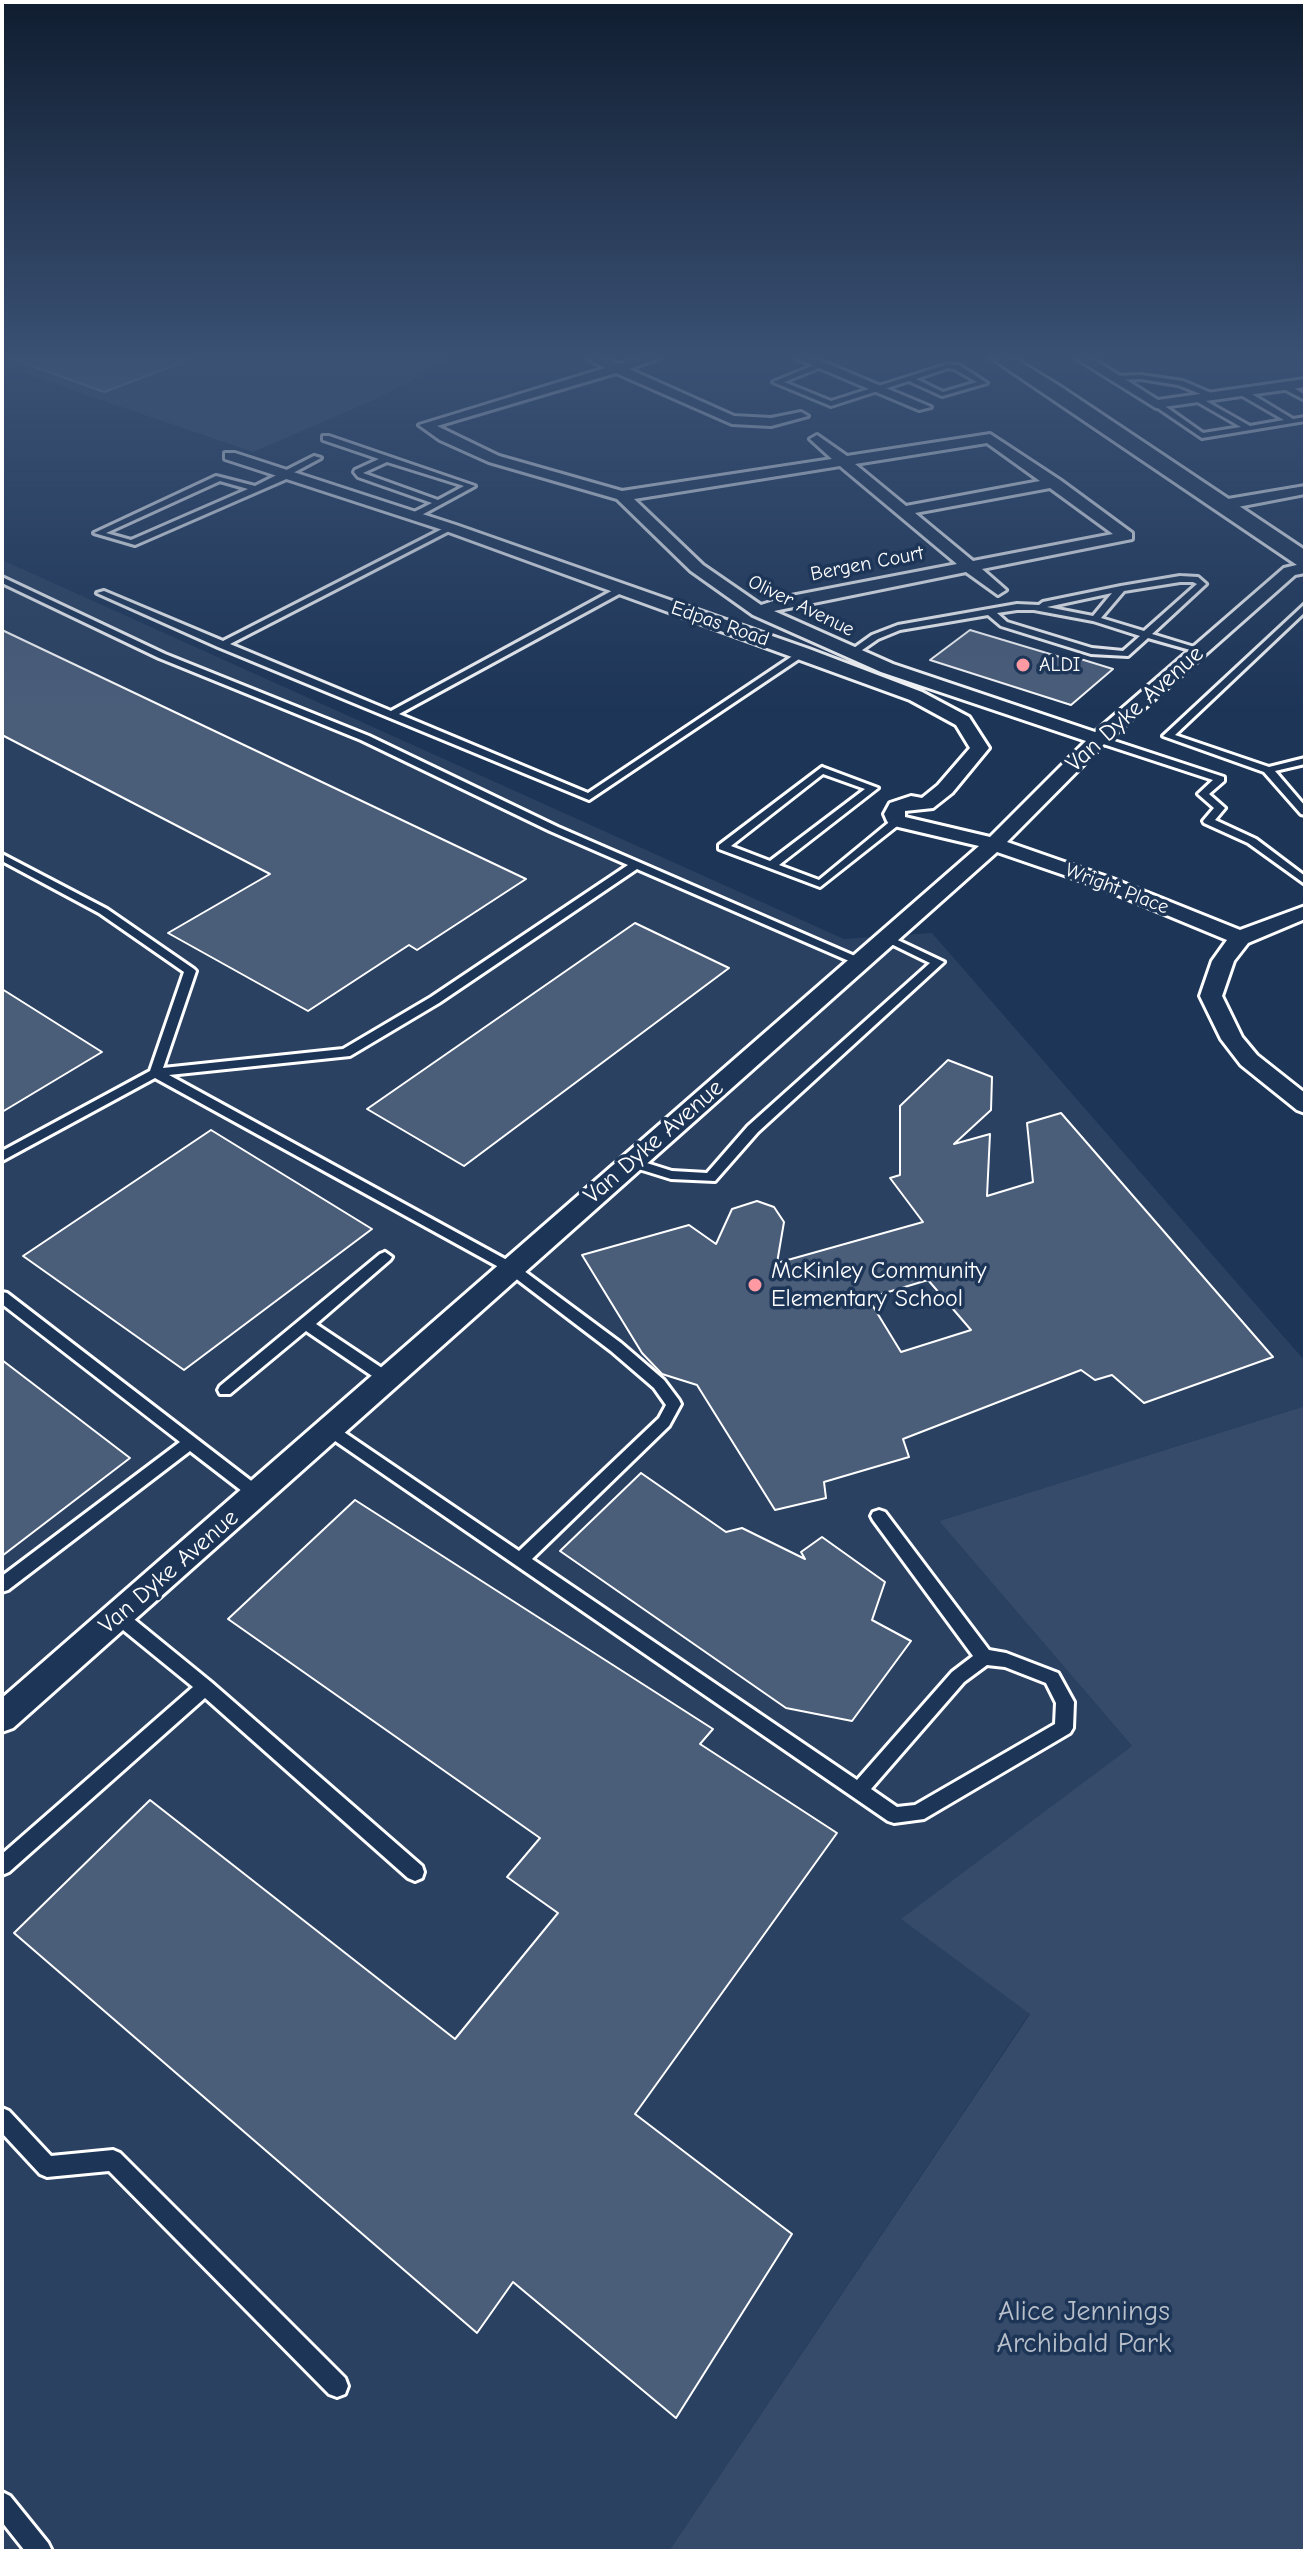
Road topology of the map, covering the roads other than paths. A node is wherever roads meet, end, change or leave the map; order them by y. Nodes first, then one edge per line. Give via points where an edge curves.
1 (283, 476) edge
2 (290, 476) edge
3 (369, 476) edge
4 (440, 476) edge
5 (553, 476) edge
6 (744, 476) edge
7 (862, 476) edge
8 (1045, 476) edge
9 (1179, 476) edge
10 (1055, 483) junction
11 (255, 489) junction
12 (1303, 492) edge
13 (622, 496) junction
14 (439, 503) junction
15 (1222, 505) junction
16 (903, 511) junction
17 (413, 516) junction
18 (451, 528) junction
19 (1305, 560) edge
20 (969, 566) junction
21 (1305, 568) edge
22 (2, 580) edge
23 (1121, 589) junction
24 (620, 590) junction
25 (998, 590) dead end
26 (101, 593) dead end
27 (1034, 607) junction
28 (1305, 607) edge
29 (759, 611) junction
30 (990, 612) junction
31 (1095, 619) junction
32 (1146, 636) junction
33 (221, 645) junction
34 (1198, 651) junction
35 (803, 653) junction
36 (852, 653) junction
37 (390, 715) junction
38 (1098, 739) junction
39 (1305, 761) edge
40 (1268, 770) junction
41 (926, 804) junction
42 (1305, 812) edge
43 (897, 821) junction
44 (994, 844) junction
45 (2, 857) edge
46 (635, 865) junction
47 (772, 865) junction
48 (1305, 881) edge
49 (1305, 912) edge
50 (887, 938) junction
51 (1240, 938) junction
52 (860, 962) junction
53 (155, 1073) junction
54 (1305, 1105) edge
55 (2, 1157) edge
56 (631, 1162) junction
57 (385, 1257) dead end
58 (511, 1268) junction
59 (2, 1297) edge
60 (306, 1324) junction
61 (386, 1378) junction
62 (225, 1390) dead end
63 (330, 1430) junction
64 (191, 1442) junction
65 (257, 1494) junction
66 (879, 1516) dead end
67 (520, 1560) junction
68 (2, 1585) edge
69 (118, 1616) junction
70 (984, 1657) junction
71 (205, 1687) junction
72 (2, 1718) edge
73 (859, 1790) junction
74 (2, 1866) edge
75 (415, 1872) dead end
76 (2, 2118) edge
77 (337, 2386) dead end
78 (2, 2504) edge
79 (40, 2551) edge

1 - 11 lane
2 - 17 street, Edpas Road
3 - 14 lane
4 - 14 lane via 471,486
5 - 13 street, Oliver Avenue
6 - 13 street
7 - 16 street
8 - 10 street
9 - 15 main road
10 - 16 street
10 - 20 street, Bergen Court via 1126,536
11 - 11 lane via 132,543 98,533 219,478
12 - 15 street
13 - 29 street, Oliver Avenue via 697,568
14 - 17 lane
15 - 19 main road
16 - 20 street
17 - 18 street, Edpas Road
18 - 24 street, Edpas Road
18 - 33 lane
20 - 25 street
20 - 29 street, Bergen Court
21 - 34 street, Van Dyke Avenue via 1290,571
22 - 46 lane via 162,656 365,738
23 - 27 lane
23 - 31 lane
23 - 32 lane via 1180,579 1202,584
24 - 35 street, Edpas Road
24 - 37 lane
26 - 33 lane
27 - 30 lane
27 - 31 lane
28 - 40 lane via 1168,736
29 - 36 street, Oliver Avenue
30 - 32 lane via 1004,624 1116,655
30 - 36 lane via 898,628
31 - 32 lane
32 - 34 lane
33 - 37 lane
34 - 38 street, Van Dyke Avenue
35 - 37 lane via 589,797
35 - 41 street, Edpas Road via 916,696 963,721 980,748
36 - 38 street, Oliver Avenue
38 - 44 street, Van Dyke Avenue
38 - 48 lane via 1220,779 1203,794 1220,808 1208,821 1252,841
39 - 40 lane
40 - 42 lane
41 - 43 street, Edpas Road via 897,807
41 - 44 street
43 - 44 street
43 - 47 lane via 820,884
44 - 50 street, Van Dyke Avenue
44 - 51 street, Wright Place
45 - 53 lane via 103,911 190,971
46 - 52 lane
46 - 53 lane via 435,1000 346,1053
47 - 47 lane via 723,847 822,770 873,788
49 - 51 street
50 - 52 street, Van Dyke Avenue
50 - 56 lane via 938,962 753,1129 710,1178 671,1175
51 - 54 street via 1223,961 1211,996 1249,1060
52 - 56 street, Van Dyke Avenue
53 - 55 lane
53 - 58 lane
56 - 58 street, Van Dyke Avenue
57 - 60 lane
58 - 61 street, Van Dyke Avenue
58 - 67 lane via 616,1347 674,1404 664,1422
59 - 64 lane
60 - 61 lane
60 - 62 lane
61 - 63 street, Van Dyke Avenue
63 - 65 street, Van Dyke Avenue
63 - 67 lane
64 - 65 lane
64 - 68 lane
65 - 69 street, Van Dyke Avenue
66 - 70 lane
67 - 73 lane
69 - 71 lane
69 - 72 street, Van Dyke Avenue
70 - 73 lane via 958,1677
70 - 73 lane via 1052,1678 1065,1702 1064,1728 918,1813 894,1815
71 - 74 lane
71 - 75 lane
76 - 77 lane via 47,2167 113,2160
78 - 79 lane

